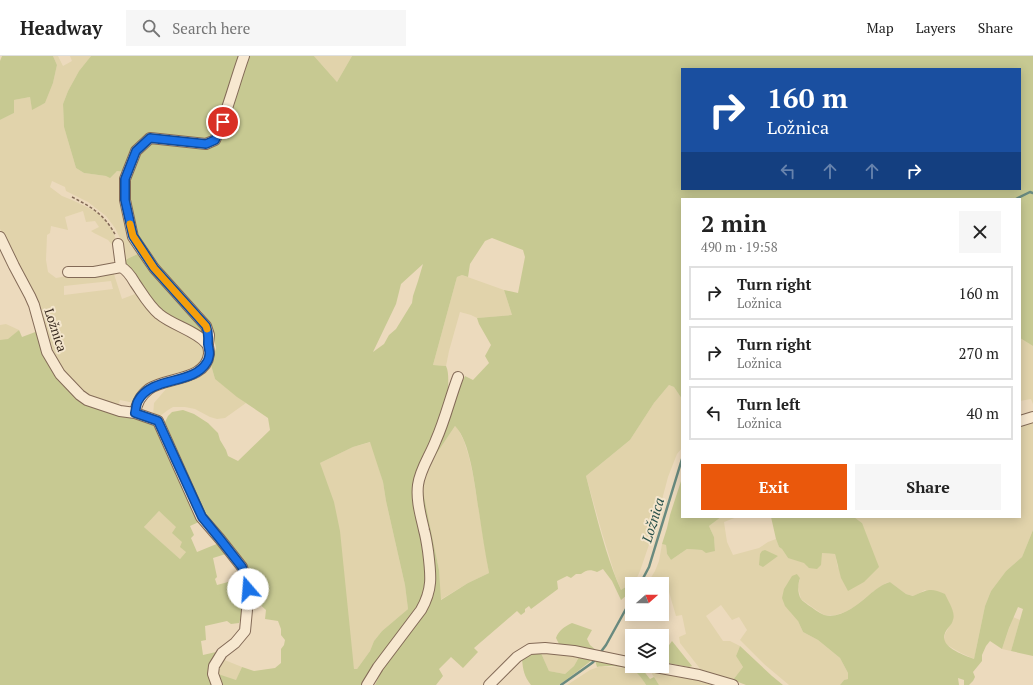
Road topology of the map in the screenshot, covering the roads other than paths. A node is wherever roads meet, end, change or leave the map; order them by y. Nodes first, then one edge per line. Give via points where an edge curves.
1 (244, 56) edge
2 (0, 237) edge
3 (118, 244) road end
4 (121, 266) junction
5 (68, 272) dead end
6 (208, 344) junction
7 (458, 377) dead end
8 (135, 413) junction
9 (1033, 416) edge
10 (1021, 420) edge
11 (625, 662) edge
12 (669, 669) edge
13 (217, 685) edge
14 (367, 685) edge
15 (489, 685) edge
16 (732, 685) edge

1 - 6 street via 215,140 206,144 150,138 136,151 125,179 125,200 133,236 154,268 206,326
2 - 8 street, Ložnica via 34,305 47,352 60,374 87,400 120,412
3 - 4 street
4 - 5 street via 94,272
4 - 6 street via 157,313
6 - 8 street via 209,357 202,368 194,374 149,389 138,401
7 - 14 street via 436,441 421,472 418,486 417,498 430,565 430,590 426,603 378,666
8 - 13 street, Ložnica via 158,421 202,517 242,567 248,589 245,631 235,643 222,652 214,666 213,674
9 - 10 street
11 - 15 street via 545,648 530,649 517,657
12 - 16 street

